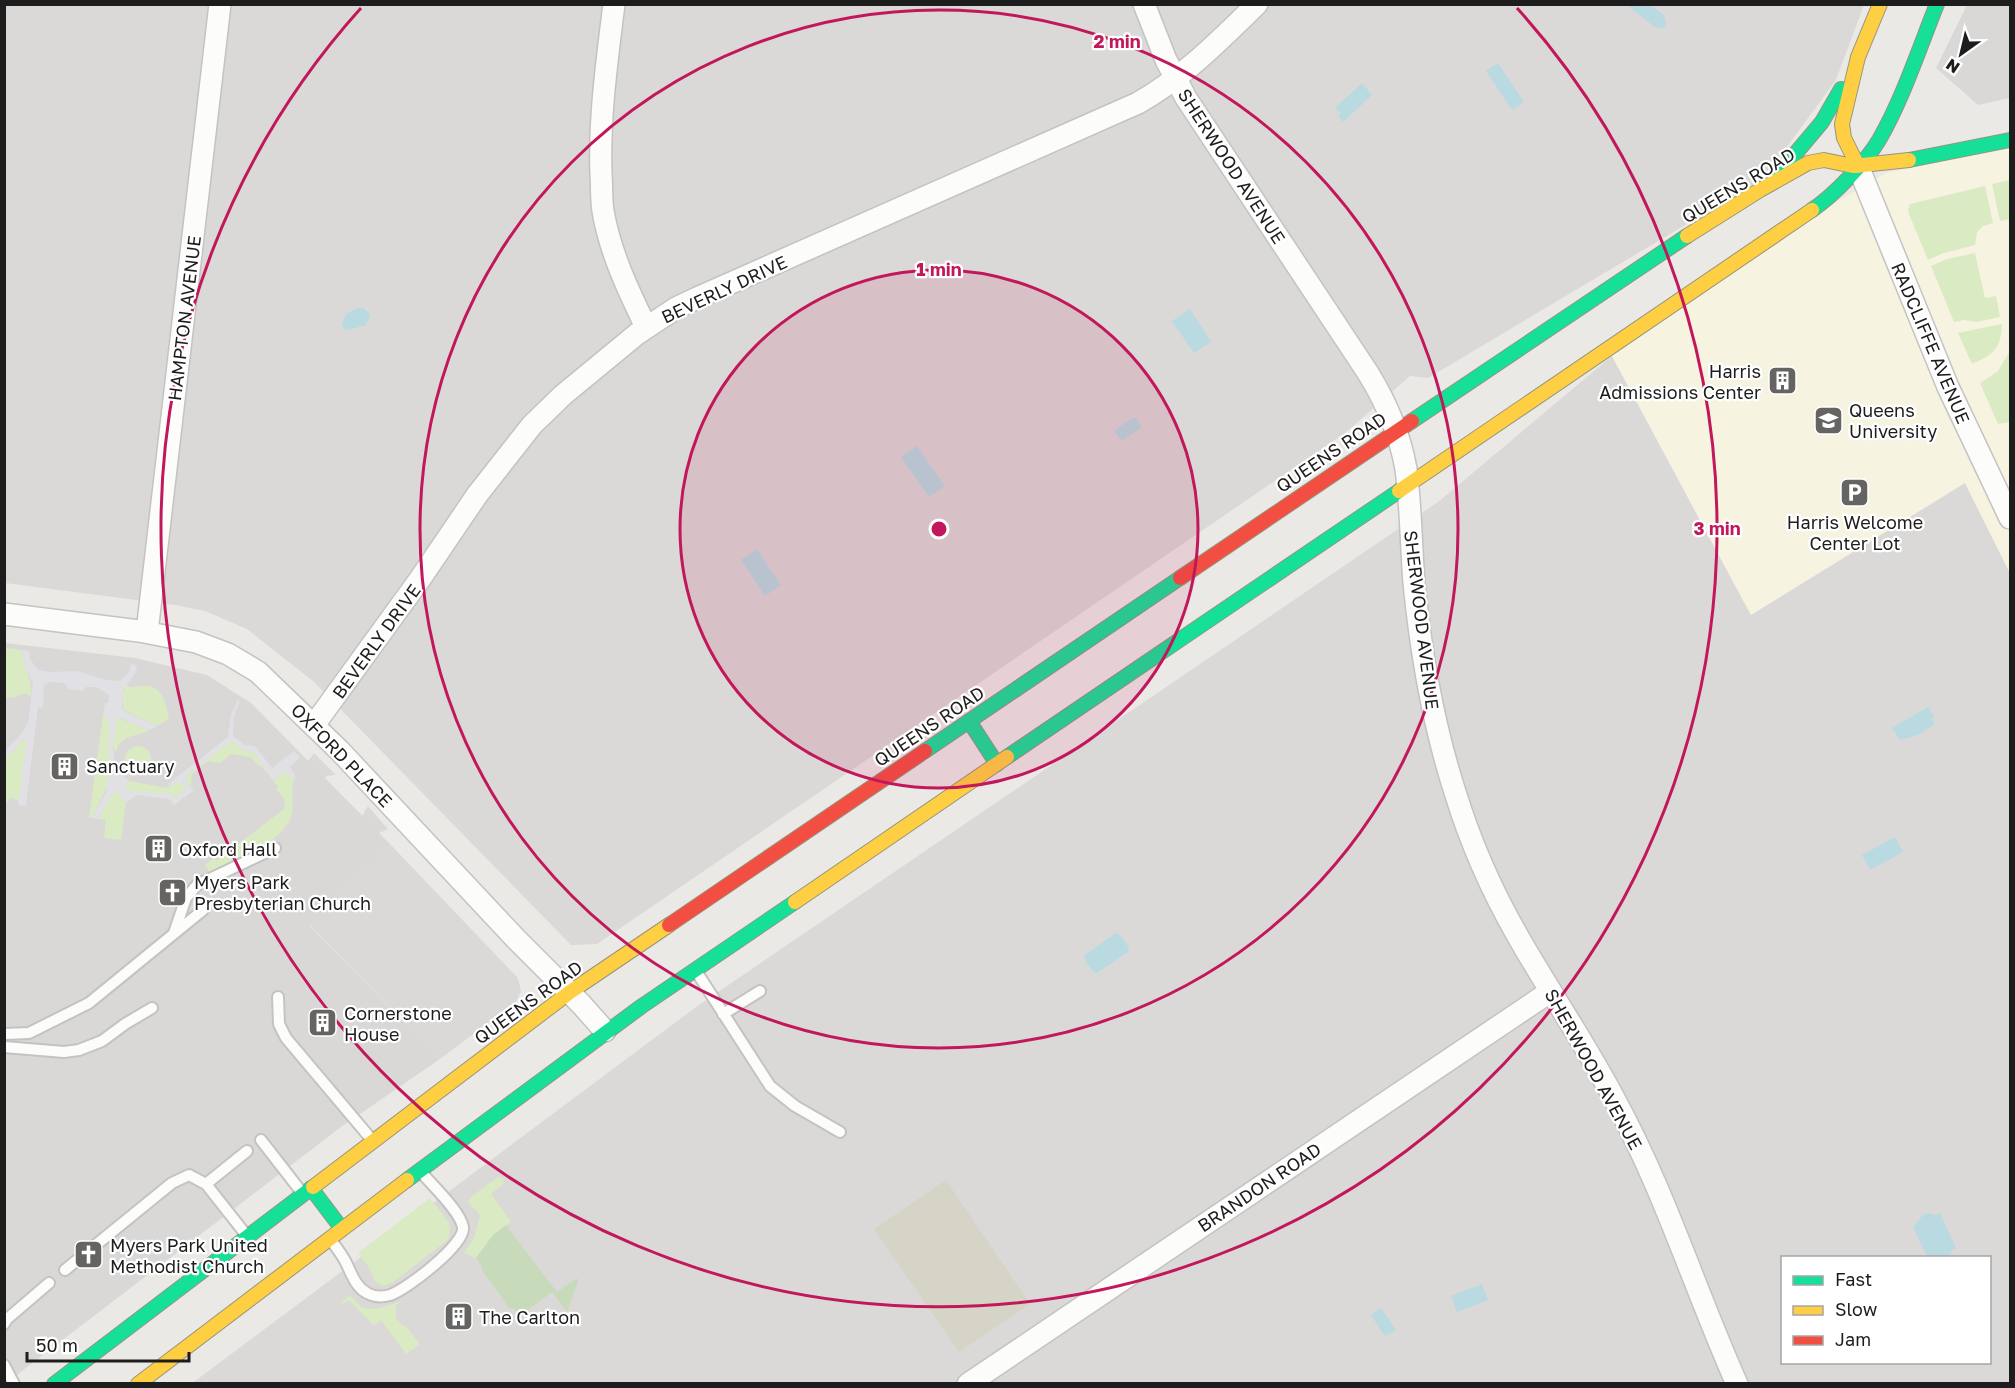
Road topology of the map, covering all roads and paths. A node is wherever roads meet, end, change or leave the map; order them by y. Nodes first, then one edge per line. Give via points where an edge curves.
1 (220, 4) edge
2 (614, 4) edge
3 (1144, 4) edge
4 (1257, 4) edge
5 (1880, 4) edge
6 (1936, 4) edge
7 (1858, 57) junction
8 (1175, 79) junction
9 (2010, 140) edge
10 (1858, 166) junction
11 (1760, 190) junction
12 (646, 327) junction
13 (1395, 430) junction
14 (1408, 485) junction
15 (2010, 518) edge
16 (4, 614) edge
17 (147, 632) junction
18 (969, 721) junction
19 (314, 725) junction
20 (997, 764) junction
21 (275, 848) dead end
22 (203, 910) dead end
23 (173, 934) junction
24 (695, 969) junction
25 (760, 991) dead end
26 (1551, 991) junction
27 (570, 992) junction
28 (278, 997) dead end
29 (152, 1008) dead end
30 (723, 1014) junction
31 (605, 1031) junction
32 (4, 1034) edge
33 (4, 1047) edge
34 (840, 1132) dead end
35 (261, 1140) dead end
36 (373, 1142) junction
37 (247, 1151) dead end
38 (419, 1170) junction
39 (206, 1184) junction
40 (307, 1191) junction
41 (342, 1229) junction
42 (247, 1236) junction
43 (330, 1238) junction
44 (65, 1270) dead end
45 (49, 1283) dead end
46 (4, 1324) edge
47 (4, 1365) edge
48 (14, 1383) edge
49 (54, 1383) edge
50 (138, 1383) edge
51 (968, 1383) edge
52 (1737, 1383) edge

1 - 17 street, HAMPTON AVENUE
2 - 12 street via 601,132 603,209 624,281
3 - 8 street, SHERWOOD AVENUE
4 - 8 street, BEVERLY DRIVE
5 - 7 street
6 - 10 street via 1883,132
7 - 10 street via 1842,127
7 - 11 street via 1822,122 1789,163
8 - 12 street, BEVERLY DRIVE via 1138,103 697,298
8 - 13 street, SHERWOOD AVENUE via 1368,373
9 - 10 street, QUEENS ROAD
10 - 11 street, QUEENS ROAD via 1816,161
10 - 14 street via 1818,206
10 - 15 street, RADCLIFFE AVENUE via 1948,387
11 - 13 street, QUEENS ROAD
12 - 19 street, BEVERLY DRIVE via 532,425 477,495
13 - 14 street, SHERWOOD AVENUE
13 - 18 street, QUEENS ROAD
14 - 20 street
14 - 26 street, SHERWOOD AVENUE via 1422,650 1445,760 1485,872
16 - 17 street, OXFORD PLACE
17 - 19 street, OXFORD PLACE via 196,642 228,654 258,672
18 - 20 street
18 - 27 street, QUEENS ROAD
19 - 27 street, OXFORD PLACE
20 - 24 street
21 - 23 lane via 197,885 186,898
22 - 23 lane
23 - 32 lane via 88,1003 29,1033
24 - 30 lane
24 - 31 street
25 - 30 lane
26 - 51 street, BRANDON ROAD
26 - 52 street, SHERWOOD AVENUE via 1617,1103 1647,1164
27 - 31 street, OXFORD PLACE
27 - 36 street, QUEENS ROAD
28 - 36 lane via 279,1024 286,1038
29 - 33 lane via 102,1041 79,1050
30 - 34 lane via 770,1086
31 - 38 street
35 - 40 lane
36 - 40 street, QUEENS ROAD
37 - 39 lane
38 - 41 street
38 - 43 lane via 449,1202 463,1226 463,1234 445,1255 402,1289 378,1296 359,1287
39 - 42 lane
39 - 44 lane via 189,1175 172,1182
40 - 41 street
40 - 42 street, QUEENS ROAD
41 - 43 street
42 - 49 street, QUEENS ROAD
43 - 50 street
45 - 46 lane
47 - 48 lane

